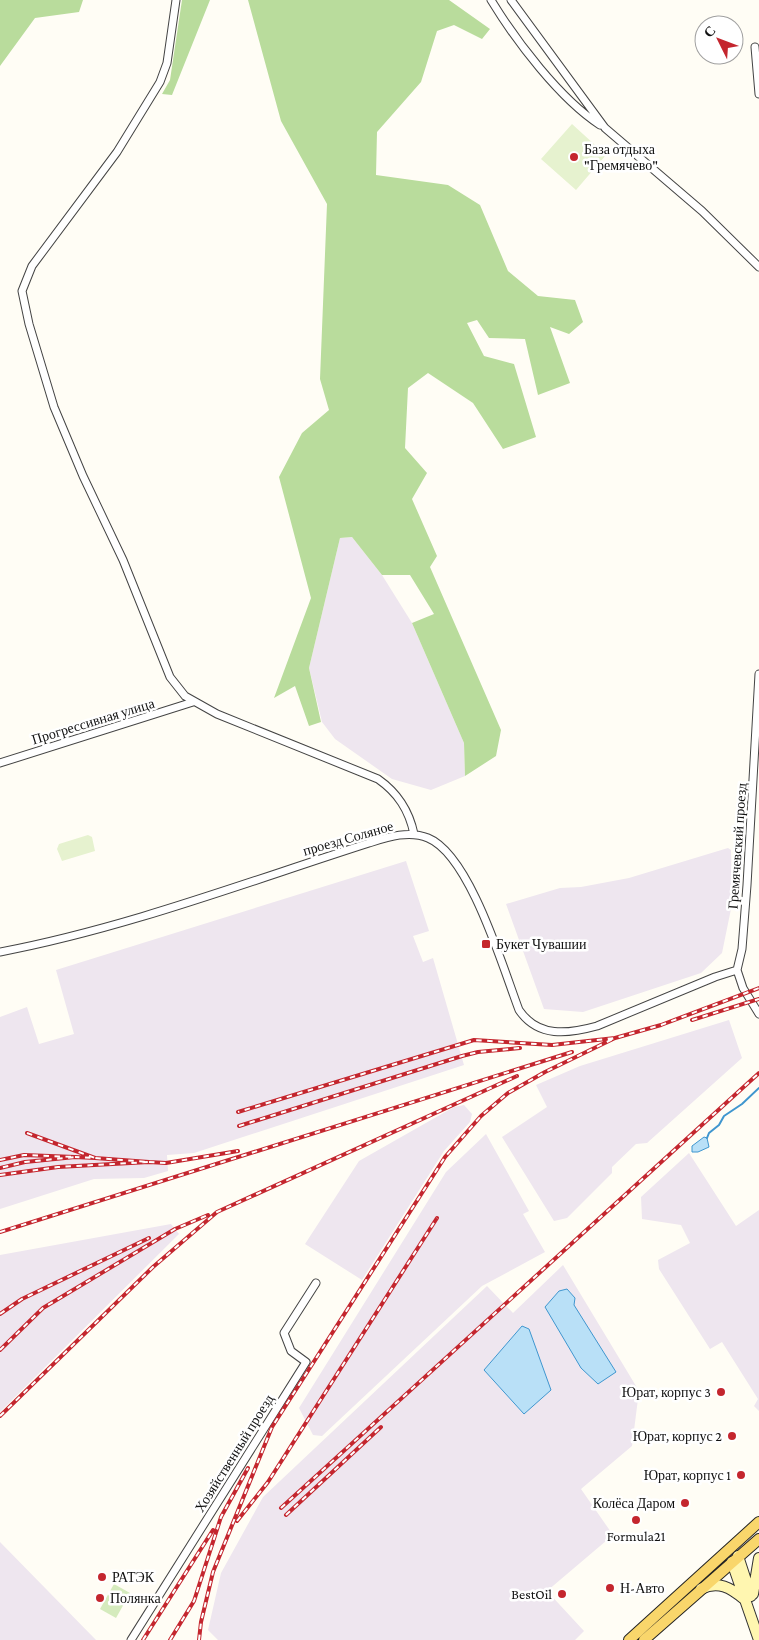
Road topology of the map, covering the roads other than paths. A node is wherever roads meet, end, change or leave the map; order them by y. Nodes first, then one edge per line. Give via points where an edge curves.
1 (176, 0) edge
2 (491, 0) edge
3 (511, 0) edge
4 (755, 47) dead end
5 (759, 94) edge
6 (604, 128) junction
7 (759, 267) edge
8 (759, 674) edge
9 (194, 702) junction
10 (0, 763) edge
11 (756, 805) edge
12 (414, 834) junction
13 (0, 952) edge
14 (737, 970) junction
15 (759, 1014) edge
16 (316, 1282) dead end
17 (759, 1522) edge
18 (759, 1539) edge
19 (730, 1548) junction
20 (759, 1558) edge
21 (735, 1559) junction
22 (697, 1592) junction
23 (749, 1600) junction
24 (759, 1620) edge
25 (131, 1640) edge
26 (629, 1640) edge
27 (644, 1640) edge
28 (759, 1640) edge

1 - 9 street via 167,62 160,82 118,152 32,266 22,291 29,324 61,424 113,537 170,677 179,690
2 - 6 street via 559,89
3 - 6 street
4 - 5 street
6 - 7 street via 702,212
8 - 11 street, Гремячевский проезд
9 - 10 street, Прогрессивная улица
9 - 12 street via 378,779 399,798 411,820
11 - 14 street, Гремячевский проезд via 742,949
12 - 13 street, проезд Соляное via 369,843 114,926
12 - 14 street, проезд Соляное via 437,842 459,866 482,913 519,1010 533,1026 580,1031
14 - 15 street via 743,988
16 - 25 street, Хозяйственный проезд via 284,1333 291,1351 306,1362
17 - 19 main road
18 - 21 main road
19 - 21 main road
19 - 26 main road
20 - 23 main road
21 - 22 main road
21 - 23 main road
22 - 23 main road via 717,1584
22 - 27 main road
23 - 24 main road
23 - 28 main road

